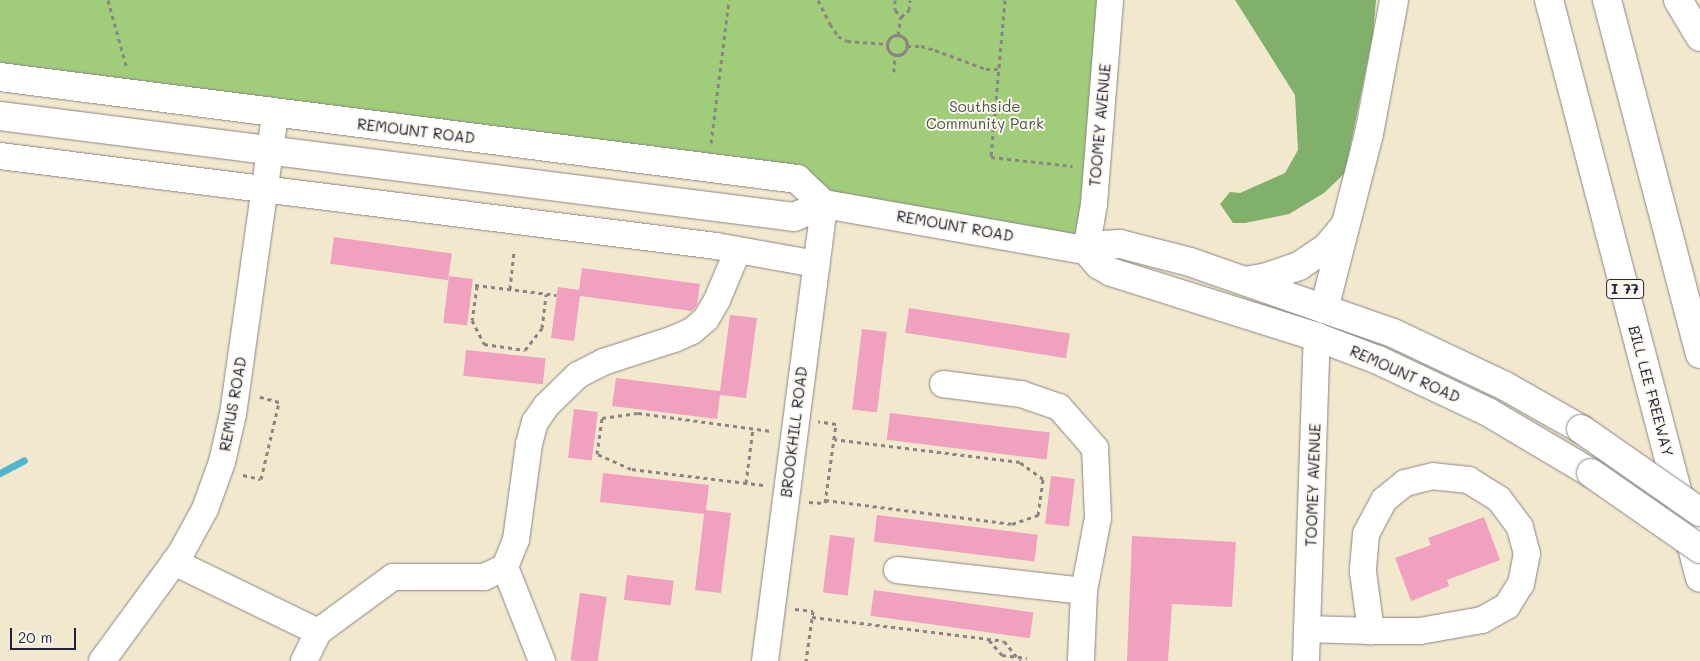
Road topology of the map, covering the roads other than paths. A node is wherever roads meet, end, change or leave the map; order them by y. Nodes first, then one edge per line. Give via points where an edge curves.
1 (1110, 0) edge
2 (1394, 0) edge
3 (1549, 0) edge
4 (1607, 0) edge
5 (1678, 0) edge
6 (1700, 37) edge
7 (0, 77) edge
8 (275, 114) junction
9 (0, 116) edge
10 (271, 150) junction
11 (0, 156) edge
12 (265, 189) junction
13 (824, 204) junction
14 (1348, 219) junction
15 (738, 250) junction
16 (1086, 250) junction
17 (816, 264) junction
18 (1244, 281) junction
19 (1324, 309) junction
20 (1317, 337) junction
21 (1700, 354) edge
22 (943, 384) dead end
23 (1700, 512) edge
24 (1700, 549) edge
25 (174, 562) junction
26 (504, 567) junction
27 (897, 570) dead end
28 (1700, 578) edge
29 (1084, 592) junction
30 (1307, 630) junction
31 (1371, 630) junction
32 (318, 632) junction
33 (102, 661) edge
34 (304, 661) edge
35 (542, 661) edge
36 (765, 661) edge
37 (1081, 661) edge
38 (1306, 661) edge

1 - 16 street, TOOMEY AVENUE via 1094,204
2 - 14 main road, TOOMEY AVENUE via 1369,134
3 - 28 main road, BILL LEE FREEWAY / I 77
4 - 21 main road
5 - 6 main road
7 - 8 main road, REMOUNT ROAD
8 - 10 street, REMUS ROAD
8 - 13 main road, REMOUNT ROAD via 797,179
9 - 10 main road
10 - 12 street, REMUS ROAD
10 - 13 main road via 794,217
11 - 12 street
12 - 15 street
12 - 25 street, REMUS ROAD via 234,414 227,443 204,509
13 - 16 main road, REMOUNT ROAD
13 - 17 street, BROOKHILL ROAD
14 - 18 main road via 1331,243 1310,260 1278,274
14 - 19 main road, TOOMEY AVENUE
15 - 17 street
15 - 26 street via 706,319 692,331 602,362 578,375 546,406 535,422 529,444 516,540
16 - 18 main road, REMOUNT ROAD via 1120,244 1190,262
16 - 20 main road, REMOUNT ROAD via 1098,265 1110,272
17 - 36 street, BROOKHILL ROAD
18 - 19 main road, REMOUNT ROAD
19 - 20 main road, TOOMEY AVENUE
19 - 23 main road, REMOUNT ROAD, bridge via 1385,330 1505,386 1580,429
20 - 24 main road, REMOUNT ROAD, bridge via 1371,357 1488,412 1591,474
20 - 30 street, TOOMEY AVENUE
22 - 29 street via 1021,394 1059,407 1095,448 1098,518
25 - 32 street
25 - 33 street, REMUS ROAD
26 - 32 street via 484,577 393,577
26 - 35 street
27 - 29 street
29 - 37 street
30 - 31 street
30 - 38 street, TOOMEY AVENUE
31 - 31 street via 1420,631 1482,620 1507,606 1521,584 1528,554 1520,527 1499,499 1469,480 1432,476 1405,483 1384,500 1366,534 1363,572
32 - 34 street

